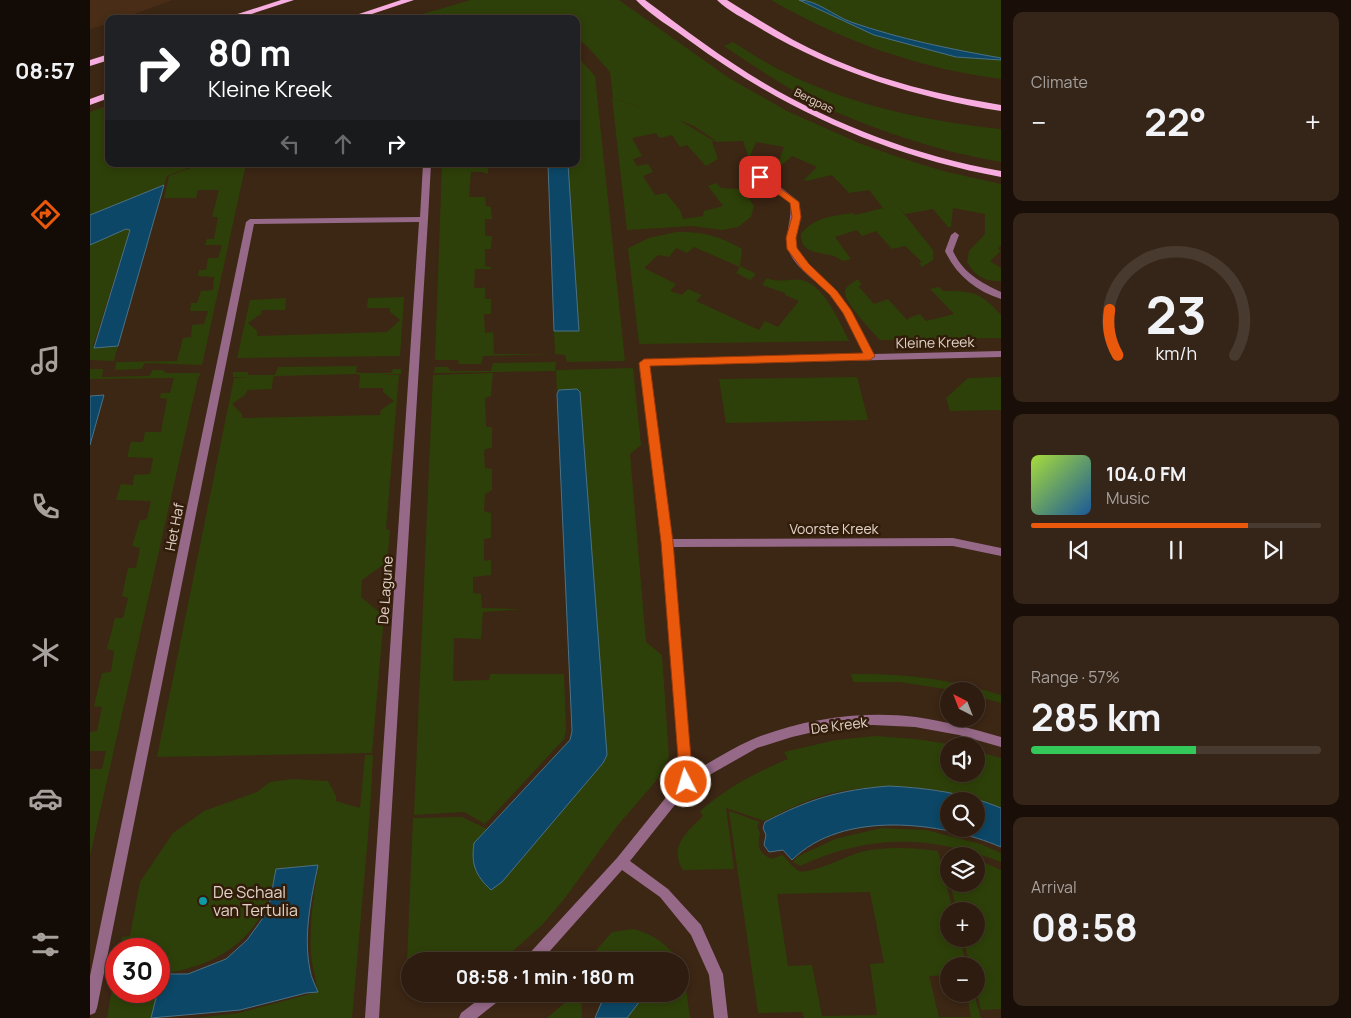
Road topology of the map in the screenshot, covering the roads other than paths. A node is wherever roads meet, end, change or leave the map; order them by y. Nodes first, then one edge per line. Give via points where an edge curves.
1 (290, 0) edge
2 (410, 0) edge
3 (640, 0) edge
4 (722, 0) edge
5 (239, 15) edge
6 (361, 15) edge
7 (105, 58) edge
8 (90, 63) edge
9 (105, 96) edge
10 (90, 102) edge
11 (1001, 108) edge
12 (427, 167) edge
13 (749, 172) dead end
14 (1001, 174) edge
15 (424, 220) junction
16 (955, 236) dead end
17 (1001, 296) edge
18 (1001, 354) edge
19 (870, 356) junction
20 (667, 542) junction
21 (1001, 552) edge
22 (1001, 742) edge
23 (686, 782) junction
24 (621, 862) junction
25 (540, 952) edge
26 (486, 1002) edge
27 (90, 1008) edge
28 (372, 1018) edge
29 (466, 1018) edge
30 (721, 1018) edge

1 - 5 main road
2 - 6 main road
3 - 14 main road, Bergpas via 693,40 800,107 892,145 971,169
4 - 11 main road via 796,45 851,70 952,99
7 - 8 main road
9 - 10 main road
12 - 15 street, De Lagune
13 - 19 street via 794,202 796,217 792,249 848,312
15 - 27 street, Het Haf via 250,222
15 - 28 street, De Lagune
16 - 17 street via 949,251 954,265 967,279
18 - 19 street, Kleine Kreek
19 - 20 street, Kleine Kreek via 644,363
20 - 21 street, Voorste Kreek via 953,542
20 - 23 street, Kleine Kreek
22 - 23 street, De Kreek via 915,722 873,720 831,724 754,744
23 - 24 street
24 - 25 street
24 - 30 street via 664,893 696,930 716,974
26 - 29 street

